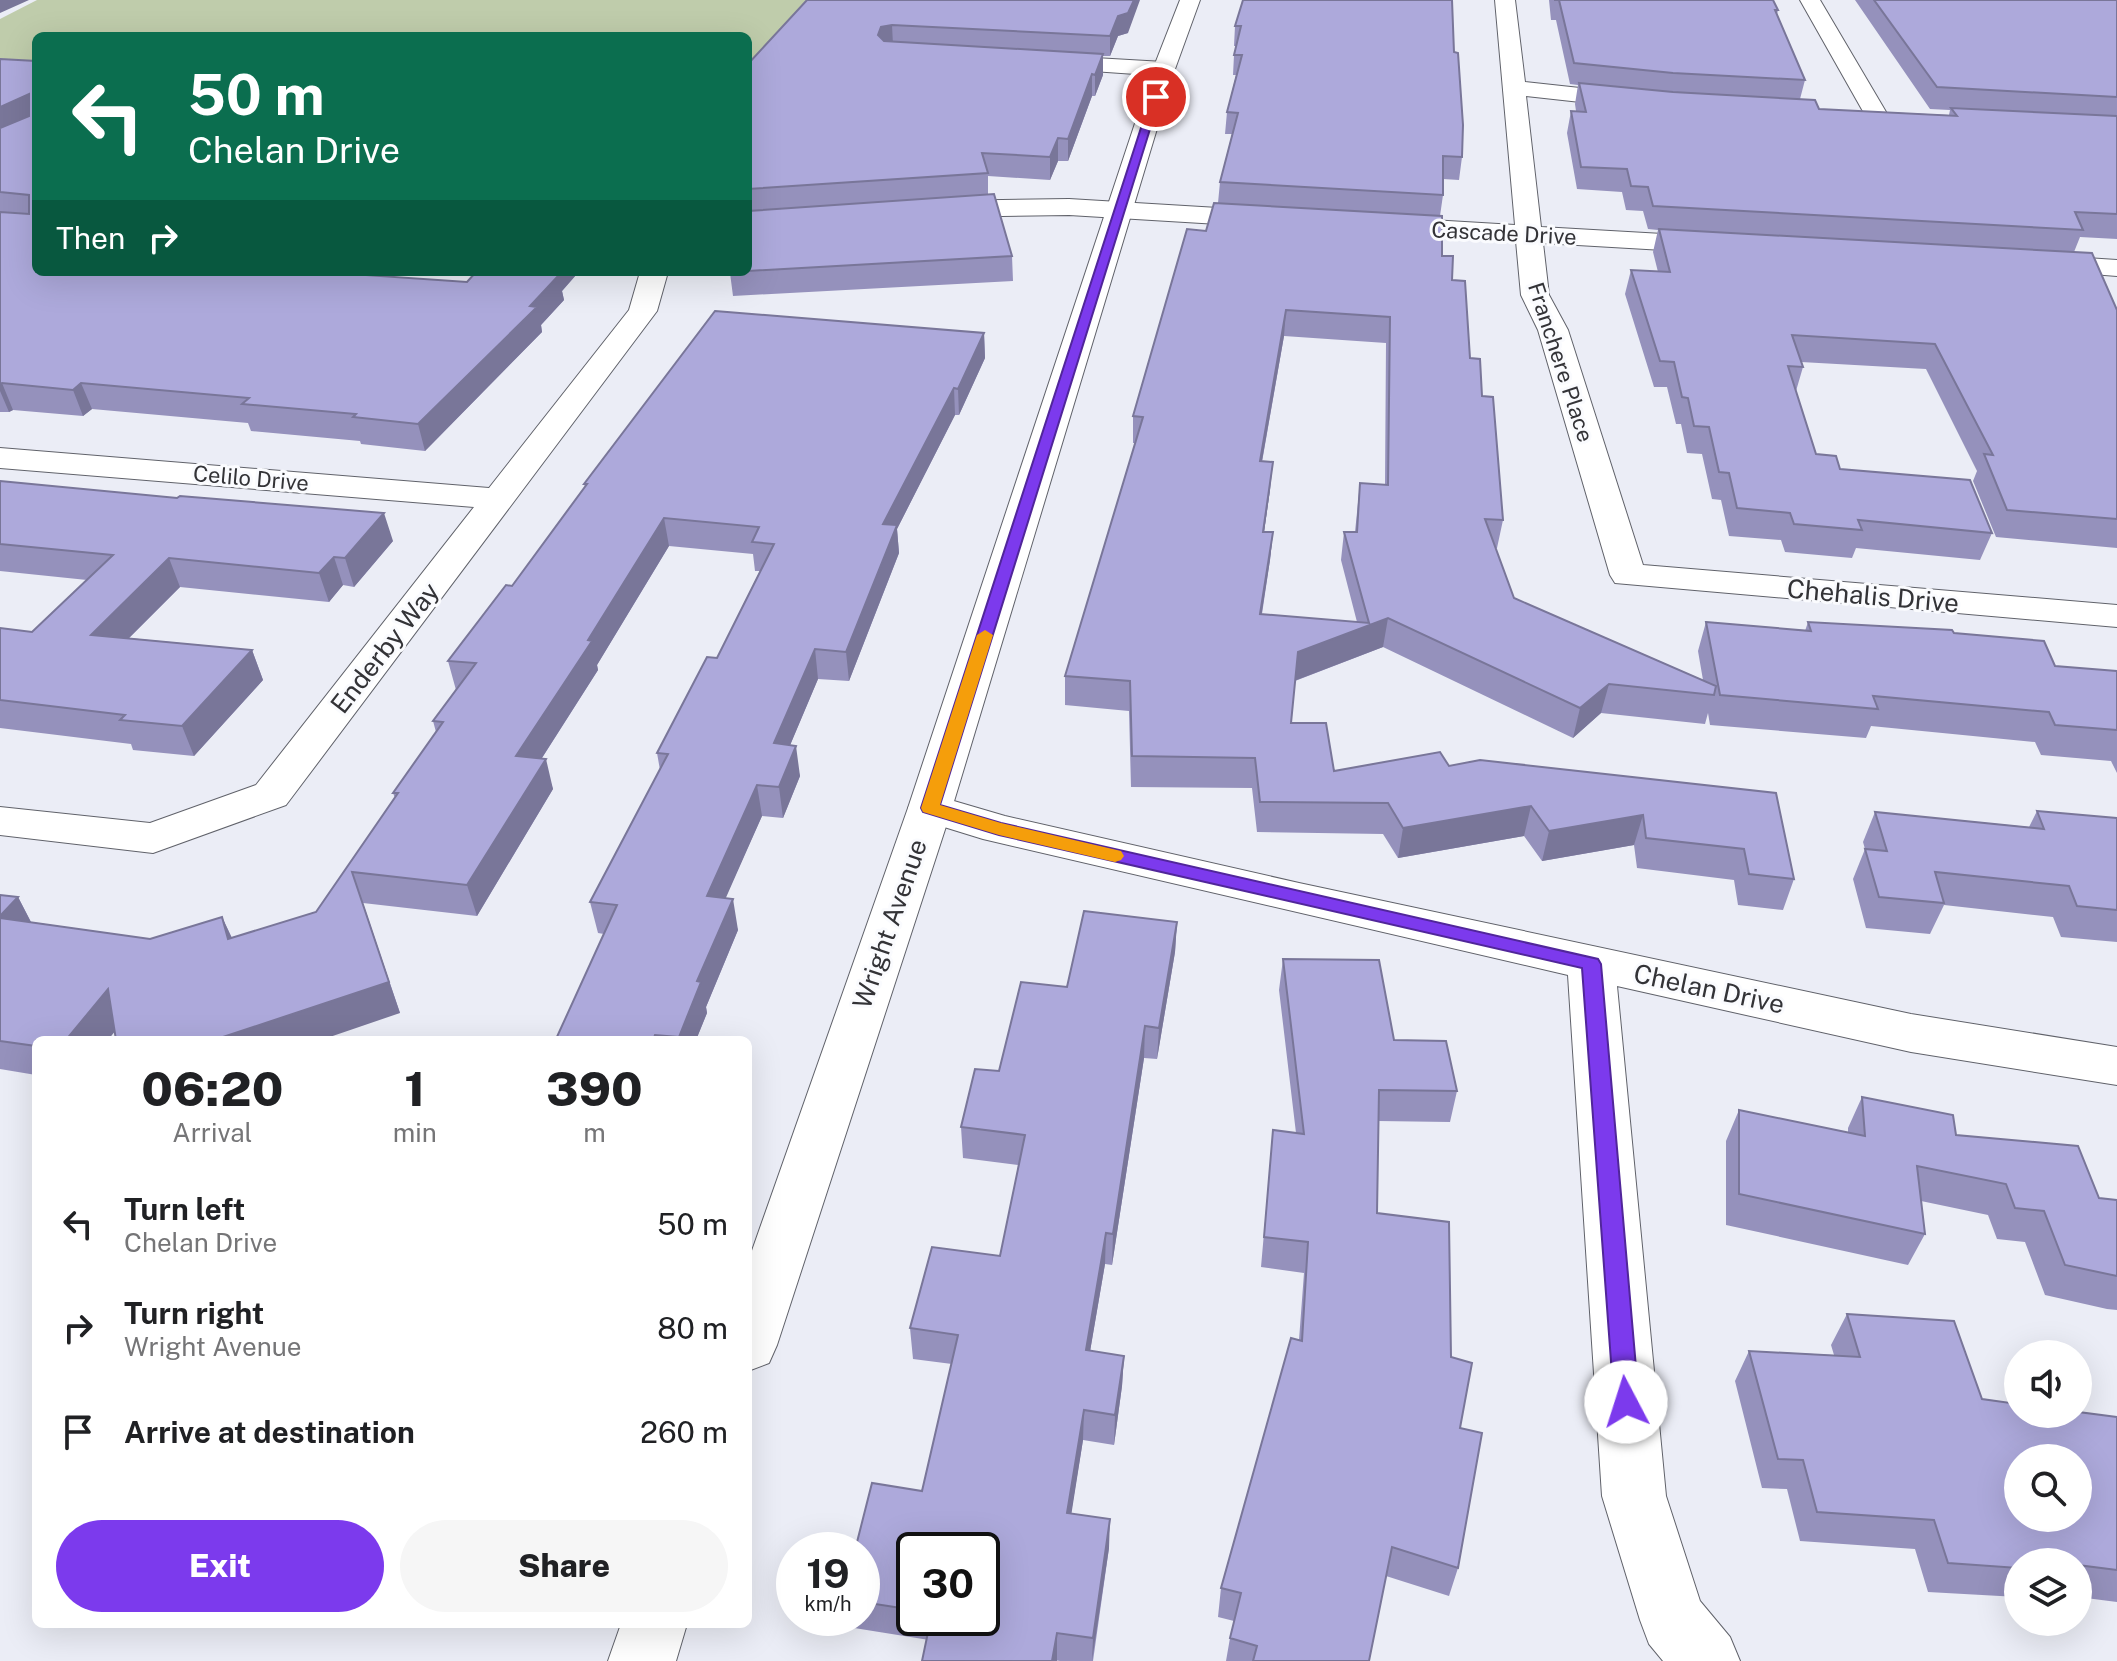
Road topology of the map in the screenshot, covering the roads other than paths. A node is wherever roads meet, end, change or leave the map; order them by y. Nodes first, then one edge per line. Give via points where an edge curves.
1 (1190, 0) edge
2 (1505, 0) edge
3 (1810, 0) edge
4 (1028, 61) edge
5 (1164, 69) junction
6 (1513, 88) junction
7 (1652, 102) edge
8 (1847, 115) edge
9 (1121, 210) junction
10 (910, 211) edge
11 (1299, 221) edge
12 (1362, 224) edge
13 (1530, 234) junction
14 (1737, 246) edge
15 (2022, 262) edge
16 (2117, 268) edge
17 (653, 276) edge
18 (0, 458) edge
19 (501, 499) junction
20 (1628, 575) joint
21 (2117, 616) edge
22 (930, 808) junction
23 (0, 821) edge
24 (1591, 964) junction
25 (2117, 1066) edge
26 (752, 1333) edge
27 (653, 1628) edge
28 (642, 1661) edge
29 (1706, 1661) edge

1 - 5 street, Wright Avenue
2 - 6 street, Franchere Place
3 - 8 street via 1885,117
4 - 5 street
5 - 9 street, Wright Avenue
6 - 7 street
6 - 13 street, Franchere Place
9 - 10 street
9 - 11 street
9 - 22 street, Wright Avenue
12 - 13 street, Cascade Drive
13 - 14 street, Cascade Drive
13 - 20 street, Franchere Place via 1535,295 1553,330
15 - 16 street
17 - 19 street, Enderby Way via 643,311
18 - 19 street, Celilo Drive
19 - 23 street, Enderby Way via 271,795 153,838
20 - 21 street, Chehalis Drive
22 - 24 street, Chelan Drive via 999,829
22 - 26 street, Wright Avenue
24 - 25 street, Chelan Drive via 1911,1033
24 - 29 street via 1634,1496 1673,1620
27 - 28 street

